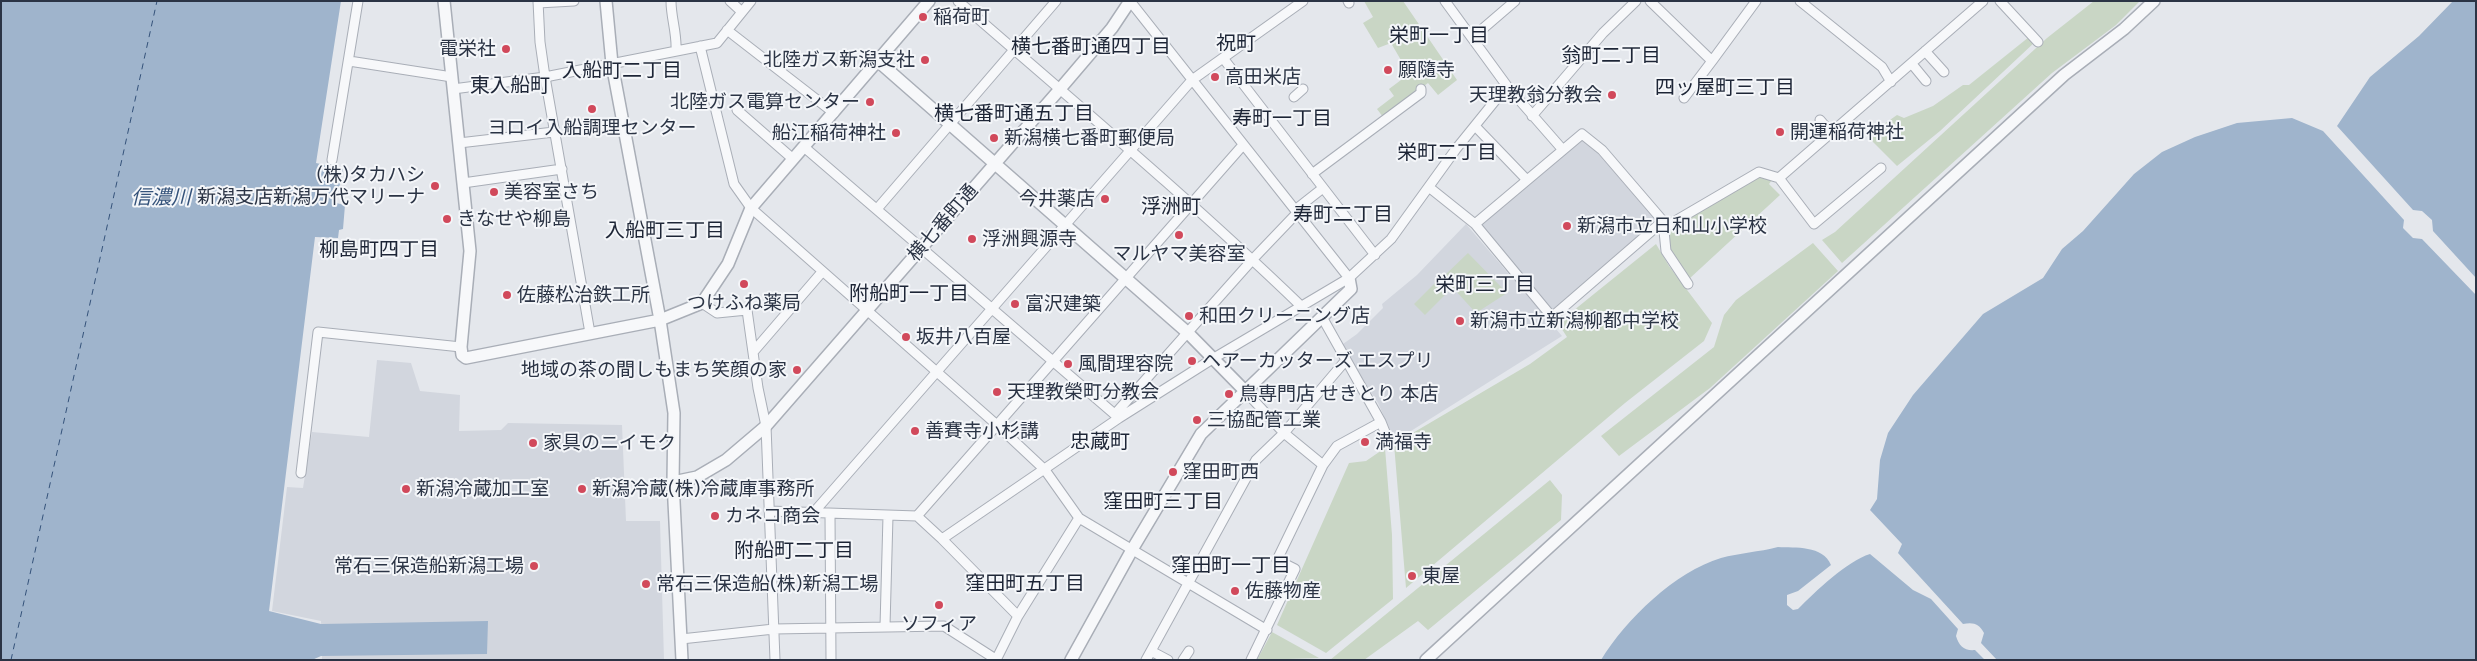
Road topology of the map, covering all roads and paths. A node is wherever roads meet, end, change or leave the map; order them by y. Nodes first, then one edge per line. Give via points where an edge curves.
1 (358, 1) edge
2 (444, 1) edge
3 (574, 1) edge
4 (606, 1) edge
5 (671, 1) edge
6 (730, 1) edge
7 (751, 1) edge
8 (929, 1) edge
9 (958, 1) edge
10 (1056, 1) edge
11 (1130, 1) edge
12 (1303, 1) edge
13 (1445, 1) edge
14 (1516, 1) edge
15 (1636, 1) edge
16 (1650, 1) edge
17 (1756, 1) edge
18 (1800, 1) edge
19 (1982, 1) edge
20 (2000, 1) edge
21 (2154, 1) edge
22 (538, 2) edge
23 (742, 12) junction
24 (727, 30) junction
25 (1472, 38) junction
26 (2038, 42) dead end
27 (700, 46) junction
28 (676, 50) junction
29 (1014, 50) junction
30 (1925, 52) junction
31 (1223, 58) junction
32 (349, 61) junction
33 (1712, 61) junction
34 (879, 62) junction
35 (612, 64) junction
36 (1912, 64) junction
37 (1944, 72) dead end
38 (452, 77) junction
39 (545, 77) junction
40 (1192, 80) junction
41 (1926, 81) dead end
42 (1891, 82) junction
43 (1507, 86) junction
44 (453, 89) junction
45 (1060, 89) junction
46 (1303, 89) dead end
47 (1421, 89) dead end
48 (1294, 97) dead end
49 (1684, 98) dead end
50 (737, 110) dead end
51 (834, 113) junction
52 (1532, 116) junction
53 (1820, 120) dead end
54 (950, 124) junction
55 (1475, 126) junction
56 (554, 132) junction
57 (1832, 134) junction
58 (459, 144) junction
59 (1243, 145) junction
60 (804, 147) junction
61 (1563, 150) junction
62 (1130, 151) junction
63 (793, 159) junction
64 (332, 160) dead end
65 (996, 162) junction
66 (1881, 168) dead end
67 (562, 169) junction
68 (1312, 174) junction
69 (1780, 178) junction
70 (1527, 180) junction
71 (463, 183) junction
72 (1322, 188) junction
73 (1430, 188) junction
74 (1191, 204) junction
75 (751, 208) junction
76 (878, 209) junction
77 (1296, 211) junction
78 (1475, 224) junction
79 (1664, 224) junction
80 (1065, 225) junction
81 (922, 247) junction
82 (1375, 255) junction
83 (1253, 259) junction
84 (822, 272) junction
85 (1126, 278) junction
86 (1349, 278) junction
87 (1688, 284) dead end
88 (702, 303) junction
89 (1301, 306) junction
90 (991, 309) junction
91 (866, 311) junction
92 (1322, 317) junction
93 (660, 320) junction
94 (590, 333) junction
95 (1188, 333) junction
96 (461, 347) junction
97 (754, 351) junction
98 (1214, 358) junction
99 (1346, 360) junction
100 (1052, 363) junction
101 (936, 372) junction
102 (1246, 392) junction
103 (1117, 416) junction
104 (1381, 422) junction
105 (997, 425) junction
106 (766, 426) junction
107 (1284, 433) junction
108 (1389, 442) dead end
109 (1323, 465) junction
110 (1044, 470) junction
111 (301, 473) dead end
112 (673, 482) junction
113 (769, 511) junction
114 (814, 512) junction
115 (830, 515) junction
116 (888, 516) junction
117 (916, 516) junction
118 (1079, 518) junction
119 (942, 538) junction
120 (1132, 550) junction
121 (1188, 585) junction
122 (1018, 616) junction
123 (885, 626) junction
124 (830, 628) junction
125 (774, 629) junction
126 (1267, 630) junction
127 (681, 639) junction
128 (1151, 651) junction
129 (1189, 651) dead end
130 (682, 660) edge
131 (775, 660) edge
132 (830, 660) edge
133 (996, 660) edge
134 (1071, 660) edge
135 (1146, 660) edge
136 (1168, 660) edge
137 (1184, 660) edge
138 (1251, 660) edge
139 (1426, 660) edge

1 - 32 street
2 - 38 street
3 - 22 street
4 - 35 street
5 - 28 street
6 - 23 street
7 - 23 street
8 - 34 street
9 - 29 street
10 - 29 street
11 - 40 street
11 - 45 street, 横七番町通 via 1112,28
12 - 31 street
13 - 25 street
14 - 25 street
15 - 52 street via 1603,33
16 - 33 street
17 - 33 street
18 - 42 street via 1882,66
19 - 30 street
20 - 26 street
21 - 139 street via 2057,82
22 - 39 street
23 - 24 street
24 - 27 street via 717,42
24 - 51 street
25 - 43 street
27 - 28 street
27 - 75 street via 734,184
28 - 35 street
29 - 45 street
29 - 54 street
30 - 36 street
30 - 37 street
31 - 40 street
31 - 68 street
32 - 38 street
32 - 64 street
33 - 49 street
34 - 51 street
34 - 54 street
35 - 39 street
35 - 93 street
36 - 41 street
36 - 42 street
38 - 44 street
39 - 44 street
39 - 56 street
40 - 59 street
40 - 62 street
42 - 57 street
43 - 52 street
43 - 55 street
44 - 58 street
45 - 62 street
45 - 65 street, 横七番町通
46 - 48 street
47 - 68 street via 1421,93
50 - 63 street
51 - 60 street
52 - 61 street
53 - 57 street
54 - 65 street
54 - 76 street
55 - 70 street
55 - 73 street
56 - 58 street
56 - 67 street
57 - 69 street
58 - 71 street
59 - 74 street
59 - 77 street
60 - 63 street
60 - 76 street
61 - 70 street
61 - 79 street via 1582,134 1602,150
62 - 74 street
62 - 80 street
63 - 75 street
65 - 80 street
65 - 81 street, 横七番町通
66 - 69 street via 1814,224
67 - 71 street
67 - 94 street
68 - 72 street
69 - 79 street via 1759,172
70 - 78 street
71 - 96 street via 470,251
72 - 77 street
72 - 82 street
73 - 78 street
73 - 82 street
74 - 83 street
74 - 85 street
75 - 84 street
75 - 88 street via 728,264
76 - 81 street
77 - 83 street
77 - 86 street
78 - 79 street via 1552,317
79 - 87 street via 1666,251
80 - 85 street
80 - 90 street
81 - 90 street
81 - 91 street, 横七番町通
82 - 86 street
83 - 89 street
83 - 95 street
84 - 91 street
84 - 97 street
85 - 95 street
85 - 100 street
86 - 89 street
86 - 92 street via 1351,289
88 - 93 street
88 - 97 street via 717,313 747,310
89 - 98 street
90 - 100 street
90 - 101 street
91 - 101 street
91 - 106 street, 横七番町通
92 - 99 street
92 - 102 street
93 - 94 street
93 - 112 street via 674,413
94 - 96 street via 466,358
95 - 98 street
95 - 103 street
96 - 111 street via 318,332
97 - 106 street
98 - 102 street
98 - 103 street
99 - 104 street
99 - 107 street
100 - 103 street
100 - 105 street
101 - 105 street
101 - 114 street
102 - 107 street
102 - 120 street via 1201,434
103 - 110 street
104 - 108 street
104 - 109 street via 1337,446
105 - 110 street
105 - 117 street
106 - 112 street, 横七番町通 via 726,460 697,477
106 - 113 street
107 - 109 street
107 - 121 street via 1256,460
109 - 126 street via 1278,560 1295,569
110 - 118 street
110 - 119 street
112 - 127 street
113 - 114 street
113 - 125 street
114 - 115 street
115 - 116 street
115 - 124 street
116 - 117 street
116 - 123 street
117 - 119 street
118 - 120 street
118 - 122 street
119 - 122 street
120 - 121 street
120 - 134 street
121 - 126 street
121 - 128 street
122 - 133 street
123 - 124 street
123 - 133 street via 944,626
124 - 125 street
124 - 132 street
125 - 127 street
125 - 131 street
126 - 138 street
127 - 130 street
128 - 135 street
128 - 136 street
129 - 137 street

